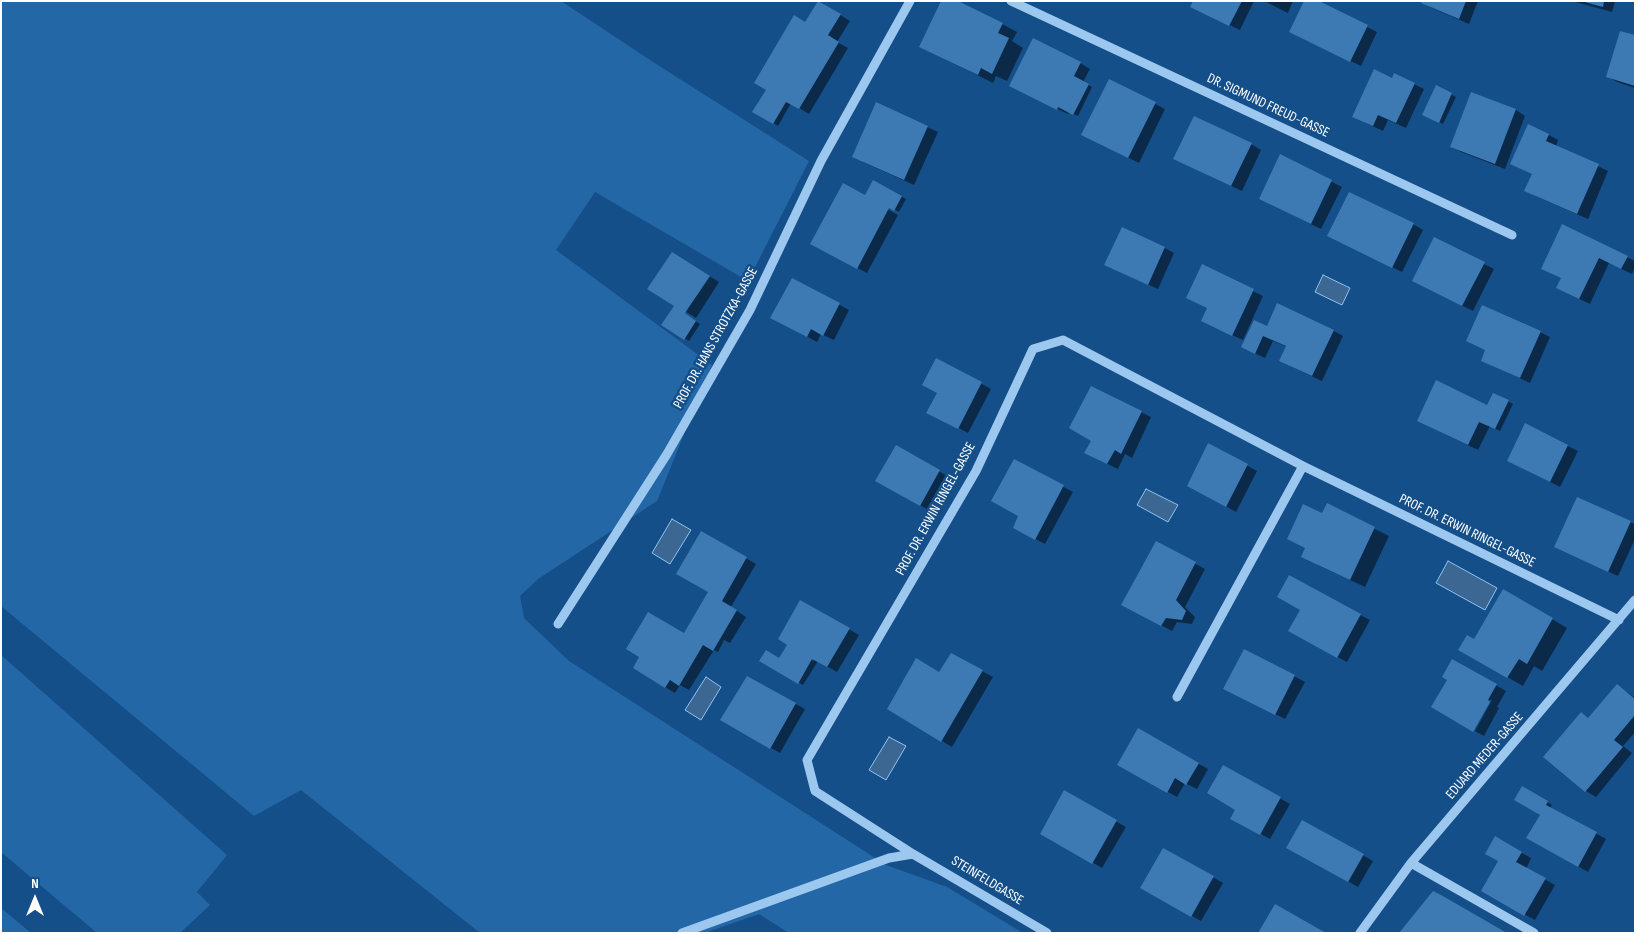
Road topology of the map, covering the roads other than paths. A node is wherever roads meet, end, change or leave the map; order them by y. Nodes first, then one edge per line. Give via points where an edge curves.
1 (910, 1) edge
2 (1011, 1) edge
3 (1512, 235) dead end
4 (1303, 466) junction
5 (1635, 600) edge
6 (1619, 620) junction
7 (558, 624) dead end
8 (1177, 697) dead end
9 (913, 854) junction
10 (1411, 862) junction
11 (682, 933) edge
12 (1047, 933) edge
13 (1360, 933) edge
14 (1534, 933) edge

1 - 7 street, PROF. DR. HANS STROTZKA-GASSE via 821,161 750,310 667,454
2 - 3 street, DR. SIGMUND FREUD-GASSE
4 - 6 street, PROF. DR. ERWIN RINGEL-GASSE
4 - 8 street
4 - 9 street, PROF. DR. ERWIN RINGEL-GASSE via 1063,340 1032,349 976,471 807,760 815,791
5 - 6 street, EDUARD MEDER-GASSE
6 - 10 street, EDUARD MEDER-GASSE
9 - 11 street via 889,858
9 - 12 street, STEINFELDGASSE
10 - 13 street, EDUARD MEDER-GASSE
10 - 14 street

